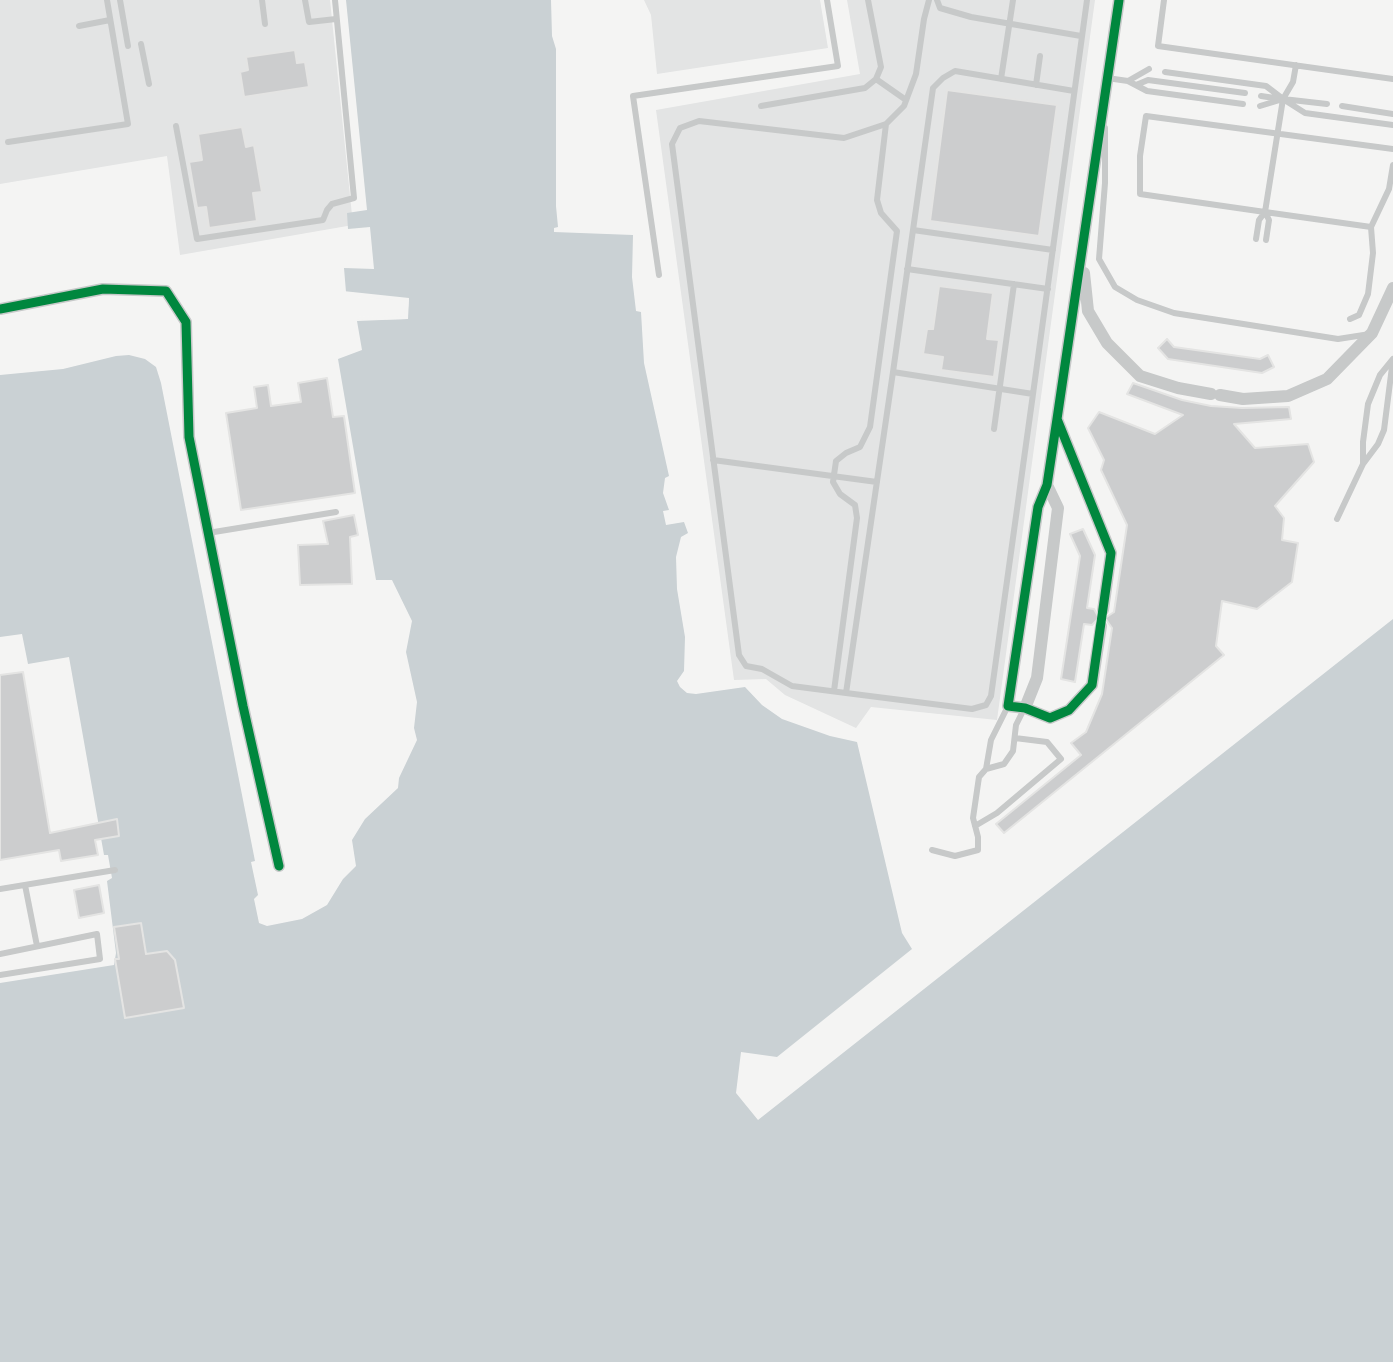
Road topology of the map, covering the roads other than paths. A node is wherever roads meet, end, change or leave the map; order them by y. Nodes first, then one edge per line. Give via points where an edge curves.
1 (107, 0) edge
2 (120, 0) edge
3 (262, 0) edge
4 (305, 0) edge
5 (335, 0) edge
6 (827, 0) edge
7 (869, 0) edge
8 (929, 0) edge
9 (937, 0) edge
10 (1013, 0) edge
11 (1087, 0) edge
12 (1119, 0) edge
13 (1164, 0) edge
14 (337, 19) junction
15 (110, 20) junction
16 (265, 24) dead end
17 (1010, 24) junction
18 (79, 26) dead end
19 (1081, 36) junction
20 (142, 44) dead end
21 (128, 46) dead end
22 (1040, 56) dead end
23 (1296, 65) junction
24 (1149, 69) dead end
25 (1165, 72) dead end
26 (1107, 78) junction
27 (876, 79) junction
28 (1001, 79) junction
29 (1393, 79) edge
30 (1128, 81) junction
31 (149, 84) dead end
32 (1037, 85) junction
33 (1136, 85) junction
34 (1074, 91) junction
35 (1245, 93) dead end
36 (1261, 96) dead end
37 (1283, 99) junction
38 (906, 100) junction
39 (1243, 104) dead end
40 (1327, 104) dead end
41 (761, 106) dead end
42 (1260, 106) dead end
43 (1342, 106) dead end
44 (1102, 113) junction
45 (1393, 114) edge
46 (886, 124) junction
47 (176, 125) dead end
48 (1393, 125) edge
49 (1278, 133) junction
50 (8, 142) dead end
51 (1393, 149) edge
52 (1393, 165) edge
53 (1265, 212) junction
54 (1371, 227) junction
55 (913, 230) junction
56 (1256, 239) dead end
57 (1266, 240) dead end
58 (1053, 250) junction
59 (1082, 255) junction
60 (907, 269) junction
61 (659, 275) dead end
62 (1014, 284) junction
63 (1393, 288) edge
64 (1048, 289) junction
65 (0, 309) edge
66 (1350, 319) dead end
67 (1372, 333) junction
68 (1393, 359) edge
69 (893, 372) junction
70 (1001, 389) junction
71 (1033, 394) junction
72 (1057, 419) junction
73 (994, 429) dead end
74 (713, 460) junction
75 (1363, 464) junction
76 (834, 476) junction
77 (877, 482) junction
78 (1046, 485) junction
79 (336, 512) dead end
80 (1337, 519) dead end
81 (208, 533) junction
82 (1103, 611) dead end
83 (1101, 626) dead end
84 (834, 691) junction
85 (846, 693) junction
86 (1008, 706) junction
87 (1025, 708) junction
88 (1015, 738) junction
89 (986, 769) junction
90 (975, 826) junction
91 (932, 850) dead end
92 (279, 866) dead end
93 (115, 870) dead end
94 (25, 885) junction
95 (0, 889) edge
96 (37, 946) junction
97 (0, 954) edge
98 (0, 975) edge

1 - 15 lane
2 - 21 lane
3 - 16 lane
4 - 14 lane via 309,22
5 - 14 lane
6 - 61 lane via 838,66 633,96
7 - 27 lane via 881,67
8 - 38 lane via 916,74
9 - 17 lane via 940,8
10 - 17 lane
11 - 19 lane
12 - 26 street
13 - 23 lane via 1157,46
14 - 47 lane via 354,198 332,204 323,220 197,239
15 - 18 lane
15 - 50 lane via 128,124
17 - 19 lane
17 - 28 lane
19 - 34 lane
20 - 31 lane
22 - 32 lane
23 - 29 lane
23 - 37 lane
24 - 30 lane
25 - 37 lane via 1266,86
26 - 30 lane
26 - 44 street
27 - 38 lane
27 - 41 lane via 865,88
28 - 32 lane
28 - 55 lane via 954,71 933,88
30 - 33 lane
32 - 34 lane
33 - 35 lane via 1148,80
33 - 39 lane via 1147,91
34 - 58 lane
36 - 37 lane
37 - 40 lane
37 - 42 lane
37 - 48 lane via 1305,113
37 - 49 lane
38 - 46 lane
43 - 45 lane
44 - 59 street
44 - 67 lane via 1106,137 1100,259 1115,287 1174,313 1338,339
46 - 74 lane via 844,138 699,121 680,128 672,144
46 - 76 lane via 877,200 881,213 897,231 870,427 860,447 836,461
49 - 51 lane
49 - 53 lane
49 - 53 lane via 1146,116 1140,194
52 - 54 lane via 1389,189
53 - 54 lane
53 - 56 lane
53 - 57 lane via 1269,220
54 - 66 lane via 1368,294 1359,314
55 - 58 lane
55 - 60 lane
58 - 64 lane
59 - 67 street via 1088,311 1107,343 1140,376 1178,388 1242,399 1288,396 1327,379
59 - 72 street
60 - 62 lane
60 - 69 lane
62 - 64 lane
62 - 70 lane
63 - 67 street
64 - 71 lane
65 - 81 street via 103,289 166,290 186,322 189,437
68 - 75 lane via 1384,430
68 - 75 lane via 1380,375 1368,404
69 - 70 lane
69 - 77 lane
70 - 71 lane
70 - 73 lane
71 - 85 lane via 991,696 986,705 972,709
72 - 78 street
72 - 82 street via 1111,553
74 - 76 lane
74 - 84 lane via 738,655 746,666 762,669 792,687
75 - 80 lane
76 - 77 lane
76 - 84 lane via 840,494 855,505 857,518
77 - 85 lane
78 - 86 street via 1038,507
78 - 87 street via 1058,508 1037,678
79 - 81 lane
81 - 92 street
83 - 87 street via 1092,685 1069,710 1050,718
84 - 85 lane
86 - 87 street
86 - 89 lane via 991,740
87 - 88 lane
88 - 89 lane via 1004,764
88 - 90 lane via 1047,742 1061,759
89 - 90 lane via 979,777
90 - 91 lane via 978,850 955,856
93 - 94 lane
94 - 95 lane
94 - 96 lane
96 - 97 lane
96 - 98 lane via 97,934 100,959

